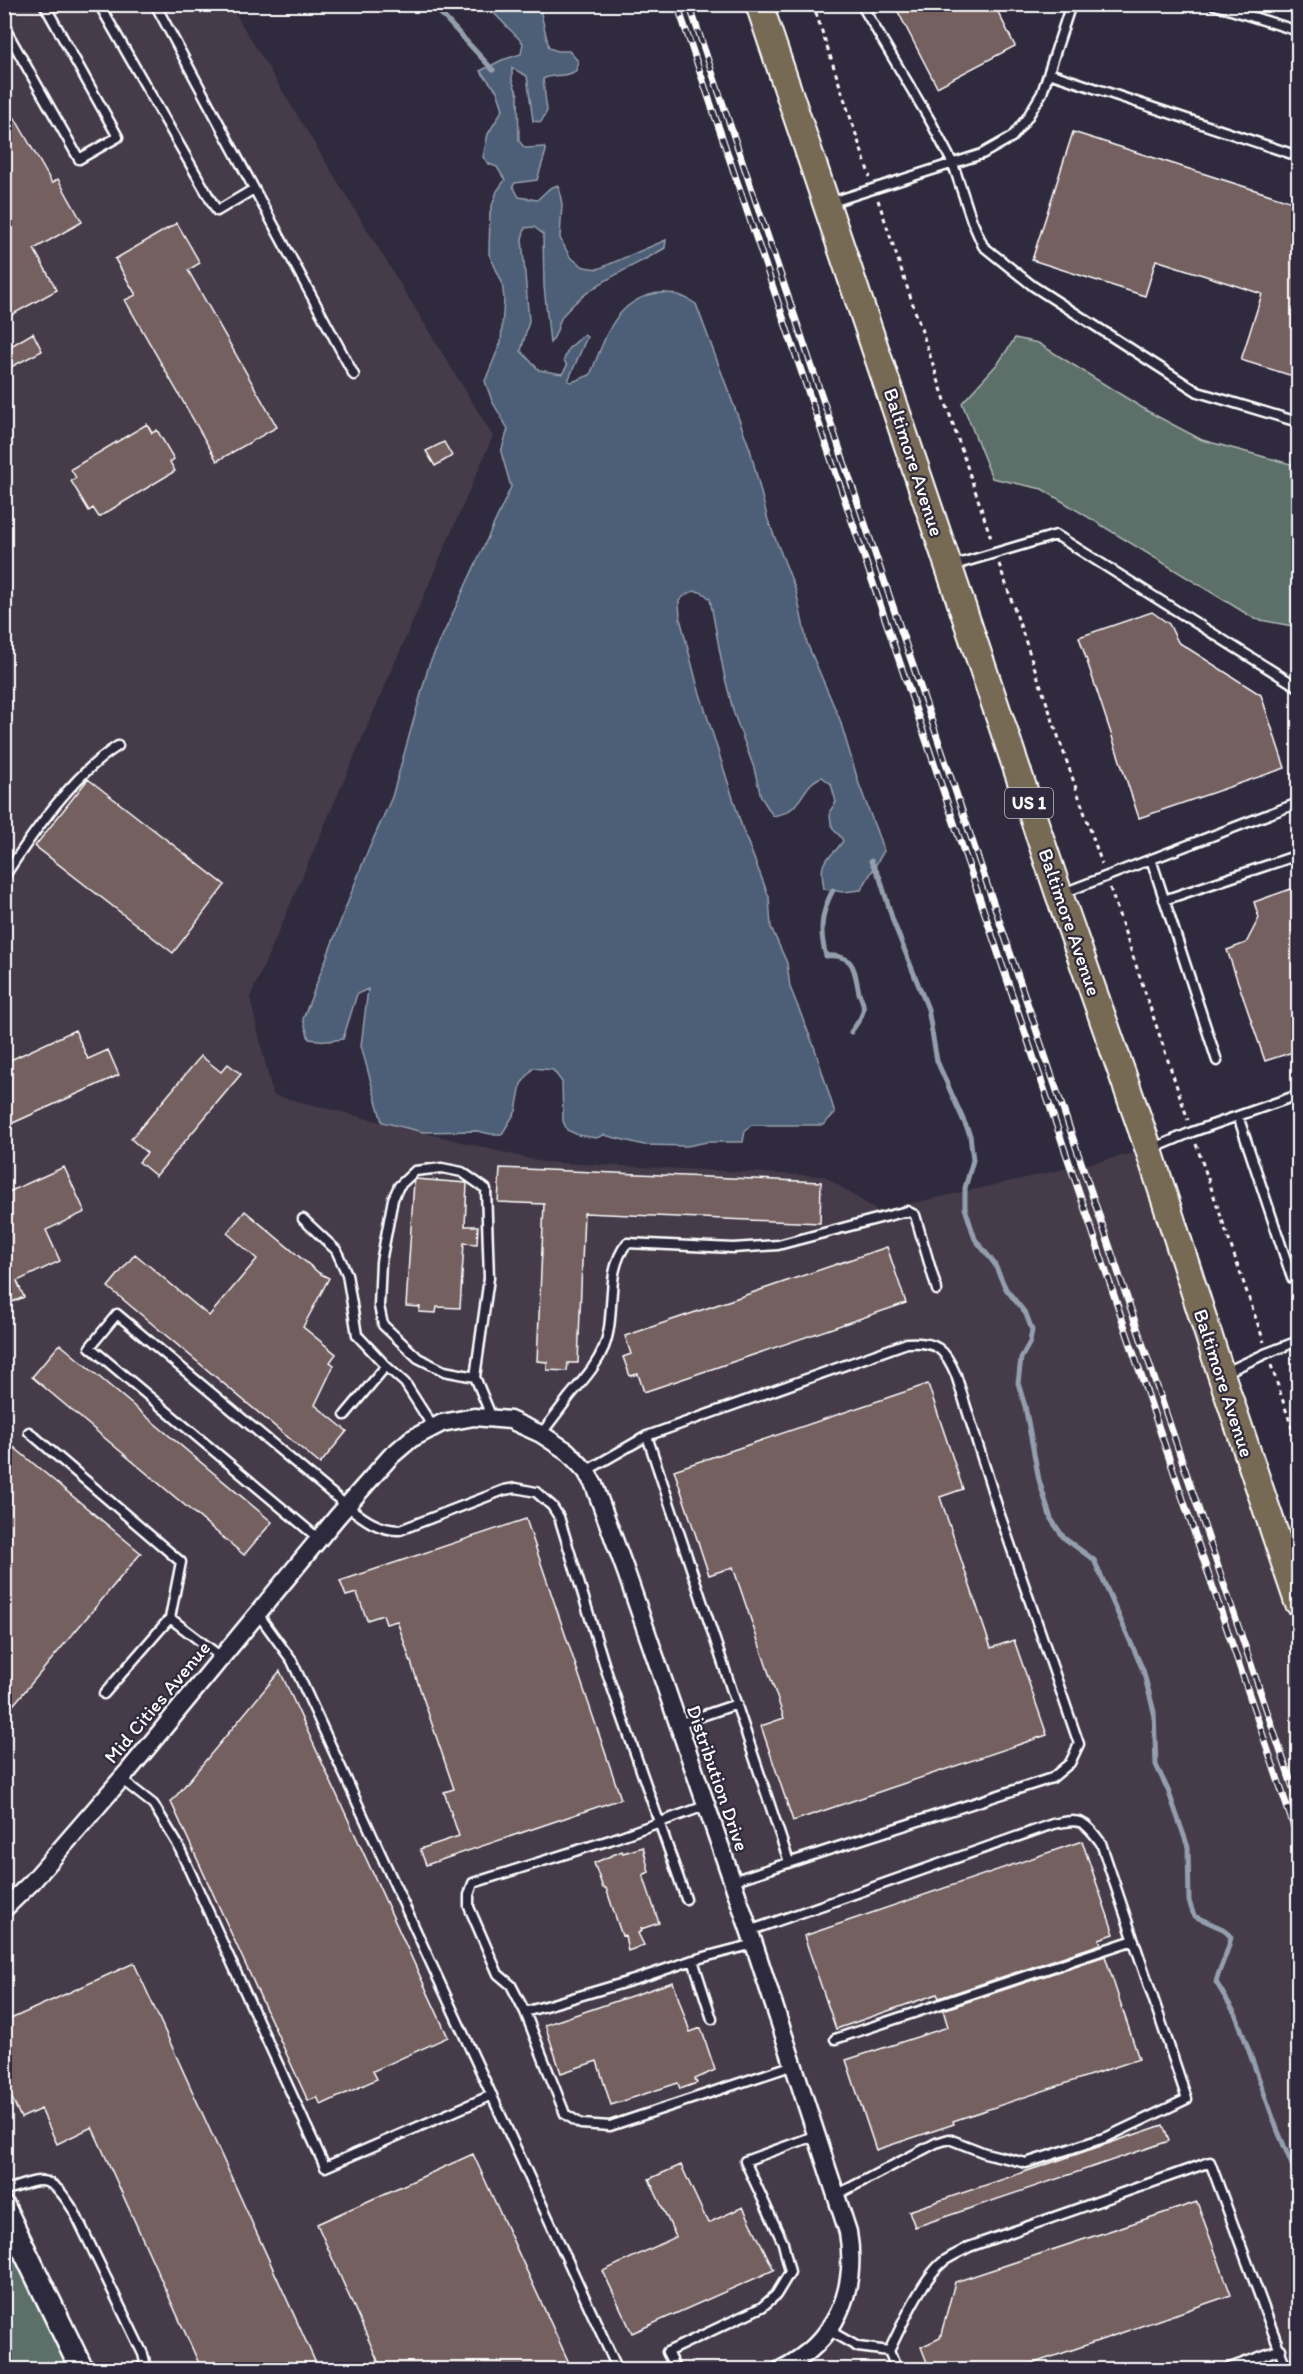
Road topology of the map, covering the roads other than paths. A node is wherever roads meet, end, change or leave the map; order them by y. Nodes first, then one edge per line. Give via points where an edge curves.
1 (44, 4) edge
2 (99, 4) edge
3 (155, 4) edge
4 (759, 4) edge
5 (861, 4) edge
6 (1071, 4) edge
7 (1212, 4) edge
8 (1299, 31) edge
9 (4, 33) edge
10 (1049, 73) junction
11 (1299, 156) edge
12 (953, 164) junction
13 (254, 189) junction
14 (827, 204) junction
15 (354, 375) dead end
16 (1299, 422) edge
17 (948, 567) junction
18 (1299, 687) edge
19 (118, 746) dead end
20 (1299, 803) edge
21 (1299, 855) edge
22 (1151, 859) junction
23 (4, 877) edge
24 (1059, 894) junction
25 (1164, 900) junction
26 (1217, 1061) dead end
27 (1299, 1095) edge
28 (1238, 1116) junction
29 (1149, 1150) junction
30 (303, 1219) dead end
31 (1292, 1278) dead end
32 (937, 1290) dead end
33 (1299, 1341) edge
34 (386, 1366) junction
35 (1221, 1374) junction
36 (475, 1377) junction
37 (345, 1415) dead end
38 (492, 1418) junction
39 (434, 1427) junction
40 (29, 1432) dead end
41 (541, 1434) junction
42 (647, 1436) junction
43 (586, 1471) junction
44 (342, 1511) junction
45 (319, 1539) junction
46 (1299, 1602) edge
47 (258, 1614) junction
48 (170, 1618) junction
49 (221, 1657) junction
50 (104, 1694) dead end
51 (737, 1704) junction
52 (677, 1724) junction
53 (121, 1779) junction
54 (705, 1806) junction
55 (659, 1822) junction
56 (789, 1862) junction
57 (732, 1881) junction
58 (686, 1899) dead end
59 (4, 1909) edge
60 (752, 1938) junction
61 (1134, 1940) junction
62 (693, 1960) junction
63 (525, 2012) junction
64 (712, 2019) dead end
65 (835, 2039) dead end
66 (794, 2065) junction
67 (492, 2095) junction
68 (816, 2135) junction
69 (4, 2191) edge
70 (836, 2195) junction
71 (4, 2208) edge
72 (827, 2329) junction
73 (1281, 2349) junction
74 (889, 2351) junction
75 (78, 2368) edge
76 (140, 2370) edge
77 (618, 2370) edge
78 (676, 2370) edge
79 (780, 2370) edge
80 (897, 2370) edge
81 (1224, 2370) edge
82 (1287, 2370) edge

1 - 9 lane via 118,137 79,159 7,32
2 - 13 lane via 217,211
3 - 13 lane
4 - 14 main road, Baltimore Avenue / US 1
5 - 12 lane
6 - 10 lane
7 - 8 lane
10 - 11 lane
10 - 12 lane via 1042,93 1012,136 982,154
12 - 14 lane
12 - 16 lane via 983,246 1033,286 1198,392
13 - 15 lane
14 - 17 main road, Baltimore Avenue / US 1
17 - 18 lane via 1056,535
17 - 24 main road, Baltimore Avenue / US 1
19 - 23 lane via 82,774
20 - 22 lane
21 - 25 lane
22 - 24 lane
22 - 25 lane
24 - 29 main road, Baltimore Avenue / US 1
25 - 26 lane
27 - 28 lane
28 - 29 lane
28 - 31 lane
29 - 35 main road, Baltimore Avenue / US 1
30 - 34 lane via 336,1250 347,1274 357,1335
32 - 41 lane via 915,1215 907,1211 778,1245 733,1248 627,1244 613,1276 605,1344 591,1372
33 - 35 lane
34 - 37 lane
34 - 39 lane via 405,1383
35 - 46 main road, Baltimore Avenue / US 1
36 - 36 lane via 429,1365 383,1325 379,1306 386,1228 399,1186 415,1171 442,1168 462,1172 486,1189 489,1278
36 - 38 lane
38 - 39 street, Distribution Drive via 457,1420
38 - 41 street, Distribution Drive via 510,1419
39 - 44 street, Distribution Drive via 411,1439 390,1457
40 - 48 lane via 181,1562
41 - 43 street, Distribution Drive via 567,1451
42 - 43 lane
42 - 51 lane
42 - 56 lane via 907,1343 921,1342 938,1348 947,1354 956,1375 1079,1744 1070,1763 1052,1778
43 - 52 street, Distribution Drive via 626,1572
44 - 45 street, Mid Cities Avenue
44 - 45 lane via 117,1314 90,1347
44 - 55 lane via 375,1526 400,1530 516,1488 536,1492 552,1506
45 - 47 street, Mid Cities Avenue
47 - 49 street, Mid Cities Avenue
47 - 67 lane via 292,1661
48 - 49 lane
48 - 50 lane
49 - 53 street, Mid Cities Avenue
51 - 52 lane
51 - 56 lane
52 - 54 street, Distribution Drive
53 - 59 street, Mid Cities Avenue
53 - 67 lane via 153,1804 177,1843 325,2168
54 - 55 lane
54 - 57 street, Distribution Drive
55 - 58 lane
55 - 63 lane via 473,1883 469,1907 498,1974 511,1985
56 - 57 lane
57 - 60 street, Distribution Drive
60 - 61 lane via 1053,1824 1073,1820 1087,1823 1101,1843
60 - 62 lane
60 - 66 street, Distribution Drive
61 - 65 lane
61 - 70 lane via 1187,2099 1107,2137 1026,2163 949,2139
62 - 63 lane
62 - 64 lane
63 - 66 lane via 565,2114 581,2124 610,2126
66 - 68 street, Distribution Drive
67 - 77 lane
68 - 70 street, Distribution Drive
68 - 78 lane via 745,2161 783,2243 790,2272 776,2295 762,2307 667,2352
69 - 76 lane via 36,2180 61,2191 143,2354 145,2362
70 - 72 street, Distribution Drive via 848,2232 851,2273 845,2301
71 - 75 main road
72 - 74 lane via 858,2347
72 - 79 street, Distribution Drive via 803,2355
73 - 74 lane via 1210,2162 969,2247 942,2262
73 - 81 lane
73 - 82 lane
74 - 80 lane

